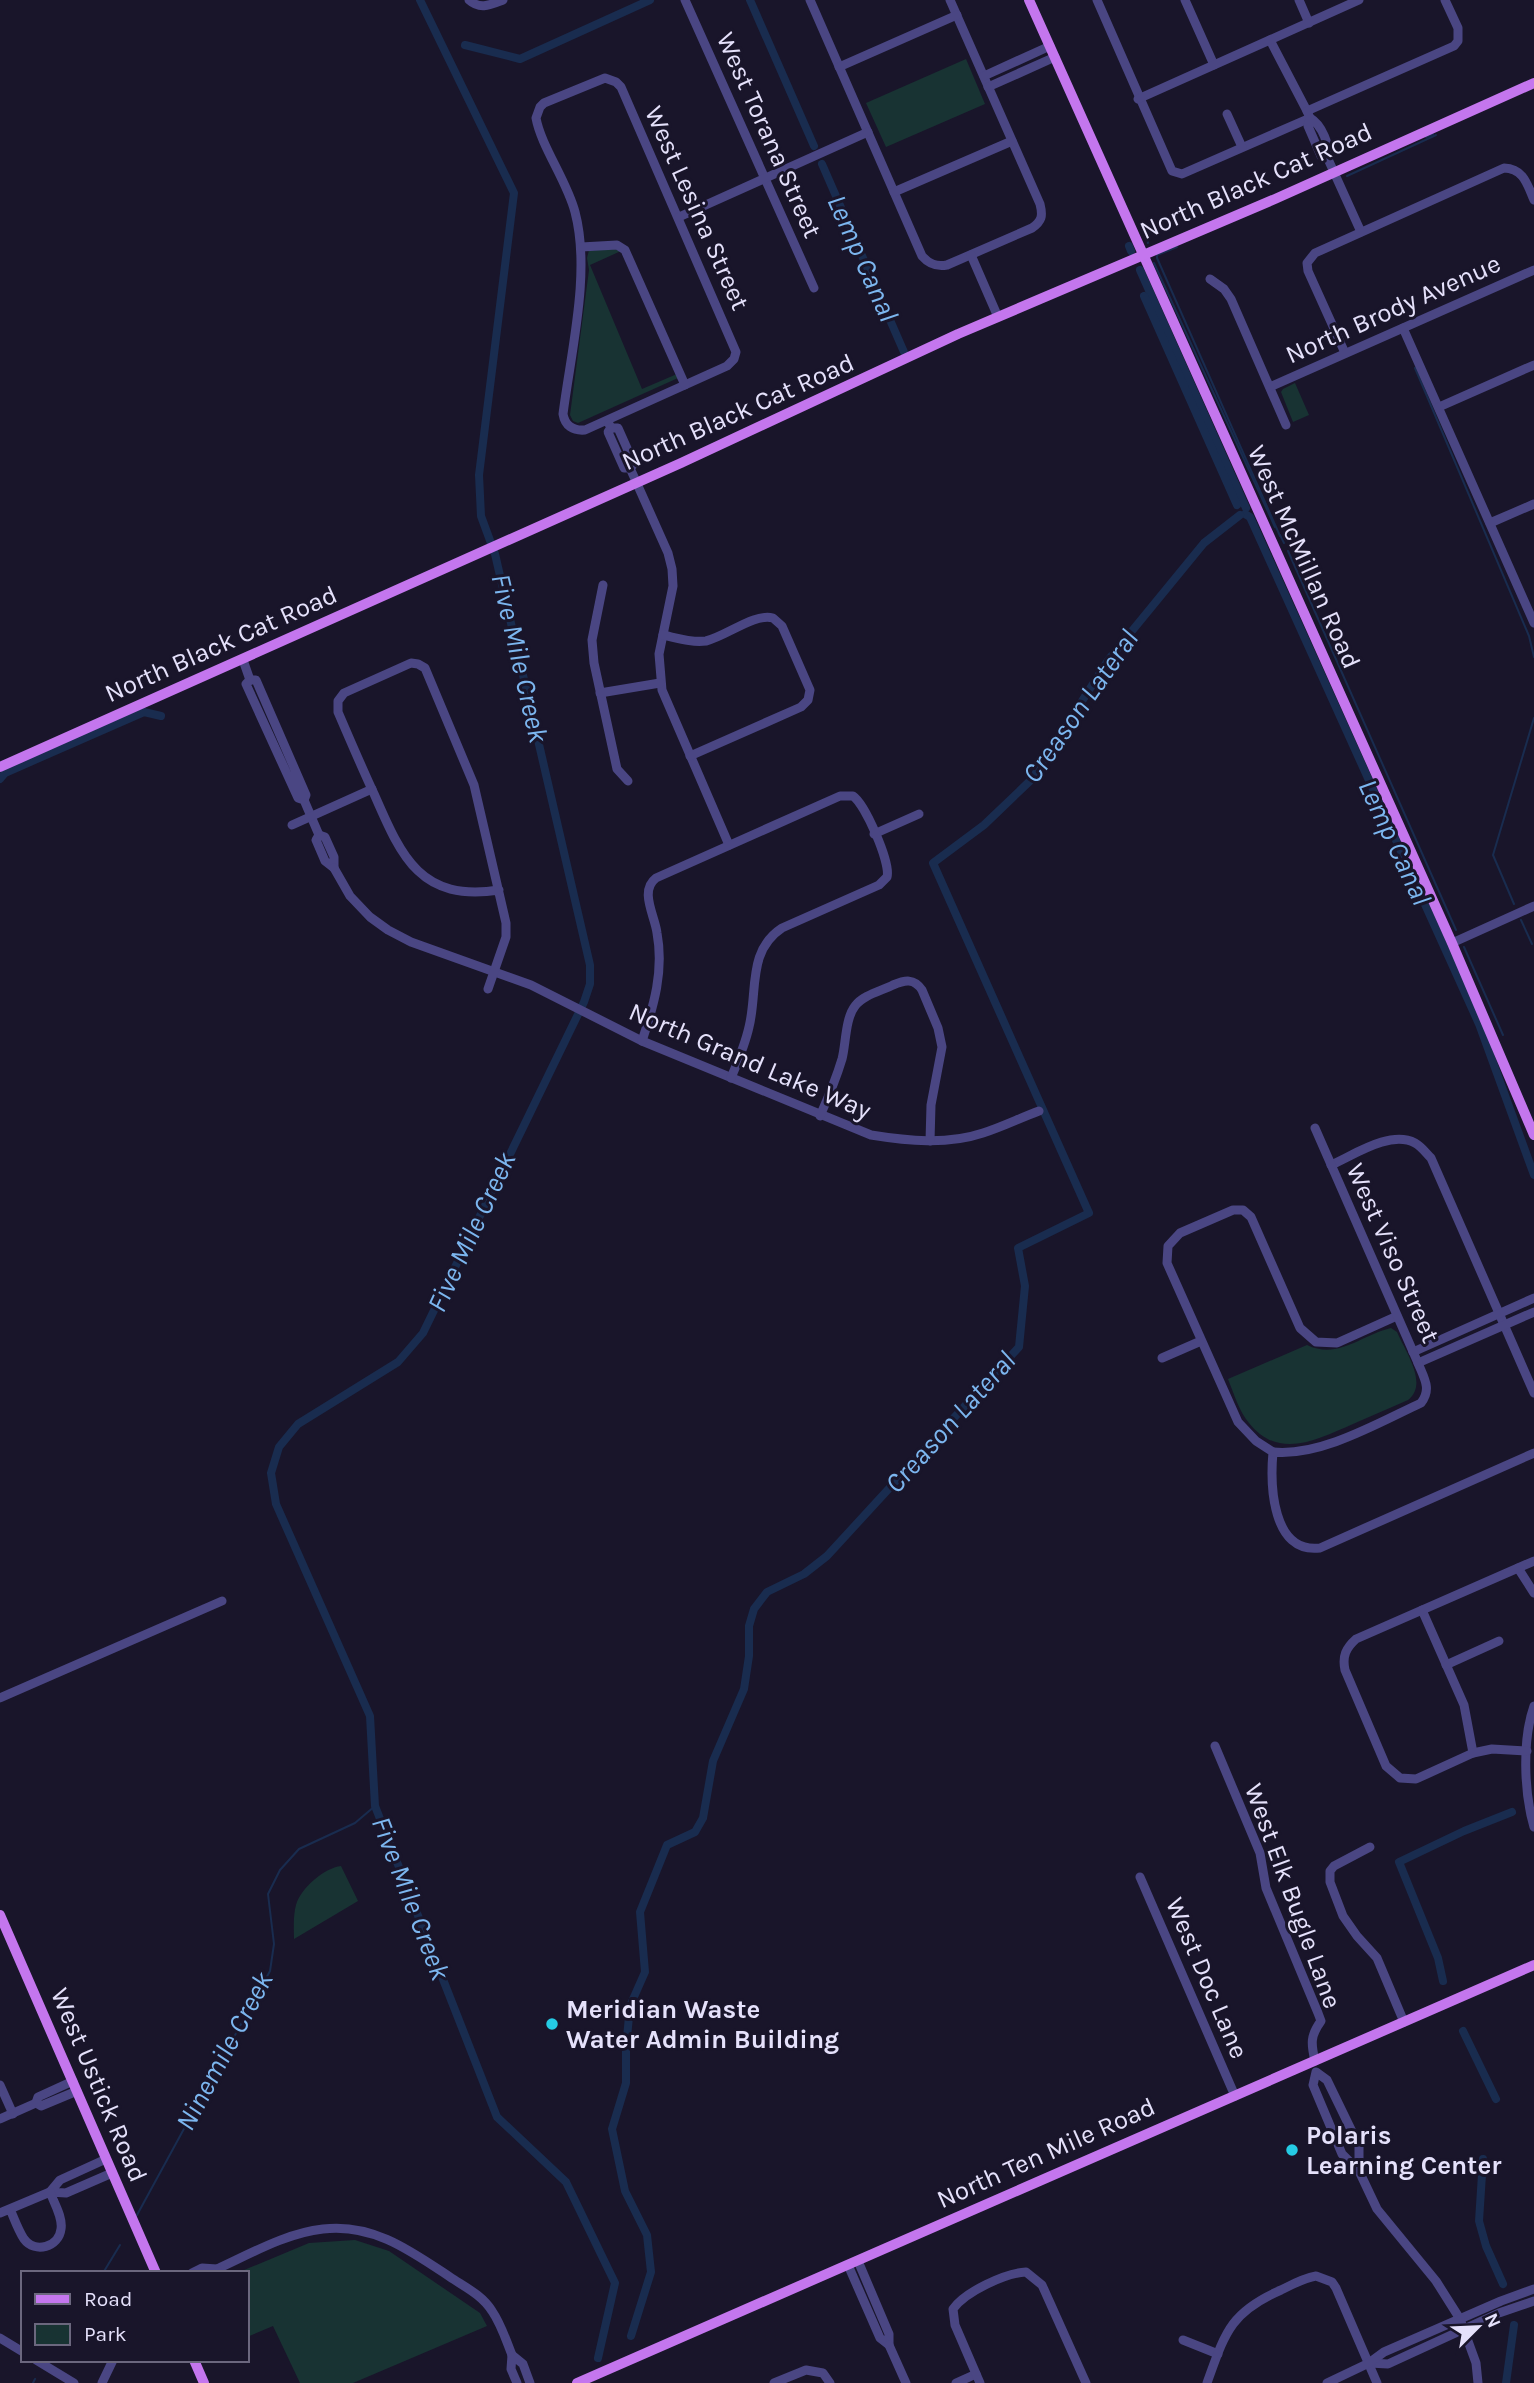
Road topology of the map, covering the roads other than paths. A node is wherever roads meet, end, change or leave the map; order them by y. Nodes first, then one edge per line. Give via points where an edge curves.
1 (469, 0) edge
2 (503, 0) edge
3 (685, 0) edge
4 (810, 0) edge
5 (950, 0) edge
6 (1029, 0) edge
7 (1097, 0) edge
8 (1185, 0) edge
9 (1299, 0) edge
10 (1359, 0) edge
11 (1445, 0) edge
12 (957, 16) junction
13 (1309, 23) junction
14 (1270, 40) junction
15 (1049, 46) junction
16 (1055, 57) junction
17 (1214, 65) junction
18 (839, 66) junction
19 (984, 76) junction
20 (1534, 83) edge
21 (988, 87) junction
22 (1138, 99) junction
23 (1227, 114) dead end
24 (1309, 115) junction
25 (868, 132) junction
26 (1012, 141) junction
27 (1242, 147) junction
28 (1335, 172) junction
29 (765, 179) junction
30 (894, 192) junction
31 (1534, 200) edge
32 (678, 218) junction
33 (1361, 232) junction
34 (581, 247) junction
35 (971, 255) junction
36 (1143, 255) junction
37 (1534, 270) edge
38 (1210, 279) dead end
39 (814, 288) dead end
40 (998, 317) junction
41 (1403, 328) junction
42 (1345, 354) junction
43 (1534, 365) edge
44 (685, 385) junction
45 (1270, 387) junction
46 (1439, 407) junction
47 (609, 424) junction
48 (1286, 425) dead end
49 (637, 483) junction
50 (1534, 504) edge
51 (1490, 523) junction
52 (603, 585) dead end
53 (1534, 622) edge
54 (663, 635) junction
55 (243, 660) junction
56 (660, 682) junction
57 (600, 693) junction
58 (690, 756) junction
59 (0, 767) edge
60 (628, 781) dead end
61 (372, 789) junction
62 (919, 814) dead end
63 (311, 816) junction
64 (292, 825) dead end
65 (874, 834) junction
66 (729, 845) junction
67 (499, 890) junction
68 (1534, 906) edge
69 (1452, 943) junction
70 (494, 971) junction
71 (488, 989) dead end
72 (642, 1041) junction
73 (731, 1078) junction
74 (1038, 1111) dead end
75 (820, 1116) junction
76 (1315, 1128) dead end
77 (1534, 1135) edge
78 (930, 1141) junction
79 (1331, 1165) junction
80 (1534, 1298) edge
81 (1534, 1312) edge
82 (1499, 1314) junction
83 (1397, 1316) junction
84 (1504, 1325) junction
85 (1201, 1341) junction
86 (1413, 1352) junction
87 (1162, 1358) dead end
88 (1418, 1363) junction
89 (1534, 1393) edge
90 (1273, 1452) junction
91 (1534, 1453) edge
92 (1534, 1561) edge
93 (1518, 1568) junction
94 (1534, 1593) edge
95 (222, 1601) dead end
96 (1422, 1610) junction
97 (1499, 1641) dead end
98 (1446, 1665) junction
99 (0, 1698) edge
100 (1534, 1706) edge
101 (1215, 1746) dead end
102 (1527, 1751) junction
103 (1473, 1753) junction
104 (1534, 1827) edge
105 (1370, 1847) dead end
106 (1140, 1877) dead end
107 (0, 1915) edge
108 (1534, 1965) edge
109 (1405, 2022) junction
110 (1314, 2065) junction
111 (0, 2085) edge
112 (75, 2086) junction
113 (1235, 2096) junction
114 (13, 2114) junction
115 (0, 2119) edge
116 (106, 2159) junction
117 (1359, 2171) junction
118 (112, 2173) junction
119 (50, 2192) junction
120 (10, 2209) junction
121 (0, 2213) edge
122 (853, 2263) junction
123 (155, 2271) edge
124 (197, 2271) edge
125 (215, 2271) edge
126 (1534, 2289) edge
127 (1534, 2301) edge
128 (1460, 2319) junction
129 (1464, 2329) junction
130 (0, 2338) edge
131 (1183, 2340) dead end
132 (21, 2351) edge
133 (1218, 2354) junction
134 (512, 2355) junction
135 (39, 2362) edge
136 (112, 2362) edge
137 (195, 2362) edge
138 (1369, 2363) junction
139 (978, 2379) edge
140 (74, 2383) edge
141 (102, 2383) edge
142 (204, 2383) edge
143 (517, 2383) edge
144 (530, 2383) edge
145 (577, 2383) edge
146 (774, 2383) edge
147 (831, 2383) edge
148 (906, 2383) edge
149 (956, 2383) edge
150 (1086, 2383) edge
151 (1207, 2383) edge
152 (1327, 2383) edge
153 (1377, 2383) edge
154 (1478, 2383) edge

1 - 2 street via 479,6
3 - 29 street, West Torana Street
4 - 18 street
5 - 12 street
6 - 15 main road, West McMillan Road
7 - 22 street
8 - 17 street
9 - 13 street
10 - 13 street
11 - 24 street via 1458,28 1458,41 1449,49
12 - 18 street
12 - 19 street
13 - 14 street
14 - 17 street
14 - 24 street
15 - 16 main road, West McMillan Road
15 - 19 street
16 - 21 street
16 - 36 main road, West McMillan Road
17 - 22 street
18 - 25 street
19 - 21 street
20 - 28 main road, North Black Cat Road
21 - 26 street
22 - 27 street via 1172,171 1182,174
23 - 27 street
24 - 27 street
24 - 28 street via 1308,126 1321,156
25 - 29 street
25 - 30 street
26 - 30 street
26 - 35 street via 1040,204 1041,219 1032,228
28 - 33 street
28 - 36 main road, North Black Cat Road
29 - 32 street
29 - 39 street, West Torana Street
30 - 35 street via 922,256 934,265 947,265
31 - 33 street via 1522,173 1504,168
32 - 34 street, West Lesina Street via 621,88 610,79 599,79 544,103 538,111 537,123 574,208
32 - 44 street, West Lesina Street via 736,352 727,366
33 - 42 street via 1315,253 1307,263
34 - 44 street via 617,245 625,250
34 - 47 street via 563,414 569,427 577,430
35 - 40 street
36 - 40 main road, North Black Cat Road
36 - 69 main road, West McMillan Road
37 - 41 street, North Brody Avenue
38 - 45 street via 1231,299
40 - 49 main road, North Black Cat Road
41 - 42 street, North Brody Avenue
41 - 46 street
42 - 45 street, North Brody Avenue
43 - 46 street
44 - 47 street
45 - 48 street
46 - 51 street
47 - 49 street via 618,428
49 - 54 street via 672,569
49 - 55 main road, North Black Cat Road
50 - 51 street
51 - 53 street
52 - 57 street via 593,640
54 - 56 street
54 - 58 street via 707,640 762,617 774,618 782,625 808,686 809,697 801,707
55 - 59 main road, North Black Cat Road
55 - 63 street, North Grand Lake Way via 250,680 256,680
56 - 57 street
56 - 58 street
57 - 60 street via 617,769
58 - 66 street
61 - 63 street
61 - 67 street via 397,845 413,867 437,884 458,890
61 - 67 street via 338,712 338,701 344,693 418,664 425,668 474,785
62 - 65 street
63 - 64 street
63 - 70 street, North Grand Lake Way via 325,861 350,895 388,930
65 - 66 street via 861,804 853,796 840,796
65 - 73 street via 888,864 887,877 879,885 768,938 758,957 749,1028
66 - 72 street via 656,878 649,886 660,951 659,975
67 - 70 street via 506,937
68 - 69 street
69 - 77 main road, West McMillan Road
70 - 71 street
70 - 72 street, North Grand Lake Way
72 - 73 street, North Grand Lake Way
73 - 75 street, North Grand Lake Way
74 - 78 street, North Grand Lake Way via 983,1133
75 - 78 street, North Grand Lake Way via 871,1135
75 - 78 street via 841,1062 855,1005 901,982 913,981 931,1010 942,1047 931,1105
76 - 79 street, West Viso Street
79 - 82 street via 1386,1141 1402,1139 1416,1144 1431,1158
79 - 83 street, West Viso Street
80 - 82 street
81 - 84 street
82 - 84 street
82 - 86 street
83 - 85 street via 1337,1343 1317,1342 1300,1328 1251,1217 1233,1210 1180,1233 1167,1247 1167,1262
83 - 86 street, West Viso Street
84 - 88 street
84 - 89 street
85 - 87 street
85 - 90 street via 1238,1422
86 - 88 street, West Viso Street
88 - 90 street, West Viso Street via 1428,1387 1421,1404 1320,1448
90 - 91 street via 1274,1504 1288,1536 1307,1549 1320,1548
92 - 93 street
93 - 94 street
93 - 96 street
95 - 99 street
96 - 98 street
96 - 103 street via 1356,1639 1344,1655 1345,1670 1386,1766 1400,1778 1416,1779
97 - 98 street
98 - 103 street via 1468,1717
100 - 102 street
101 - 110 street, West Elk Bugle Lane via 1260,1853 1266,1888 1321,2021 1312,2034
102 - 103 street
102 - 104 street
105 - 109 street via 1339,1861 1330,1871 1330,1882 1343,1916 1377,1958
106 - 113 street, West Doc Lane
107 - 112 main road, West Ustick Road
108 - 109 main road, North Ten Mile Road
109 - 110 main road, North Ten Mile Road
110 - 113 main road, North Ten Mile Road
110 - 117 street via 1327,2080 1359,2147
110 - 117 street via 1313,2084 1342,2154
111 - 114 street
112 - 114 street via 38,2097 36,2103
112 - 116 main road, West Ustick Road
113 - 122 main road, North Ten Mile Road
114 - 115 street
116 - 118 main road, West Ustick Road
116 - 119 street via 60,2180
117 - 128 street via 1377,2209 1436,2281
118 - 119 street via 66,2193
118 - 123 main road, West Ustick Road
119 - 120 street
119 - 120 street via 62,2226 56,2241 48,2246 39,2248 24,2240
120 - 121 street
122 - 145 main road, North Ten Mile Road
122 - 148 street via 889,2334 889,2345
124 - 125 street
125 - 134 street via 289,2238 332,2228 364,2231 403,2245 481,2298 494,2314
126 - 128 street
127 - 129 street
128 - 129 street
128 - 138 street
129 - 138 street via 1388,2364
129 - 154 street
130 - 132 street
131 - 133 street
133 - 138 street via 1230,2326 1252,2304 1308,2277 1325,2277 1336,2288
133 - 151 street
134 - 143 street
134 - 144 street via 523,2364
135 - 140 street
136 - 141 street
137 - 142 main road
138 - 152 street
138 - 153 street
139 - 149 street
139 - 150 street via 953,2309 965,2296 1026,2272 1042,2285
146 - 147 street via 806,2370 823,2373

